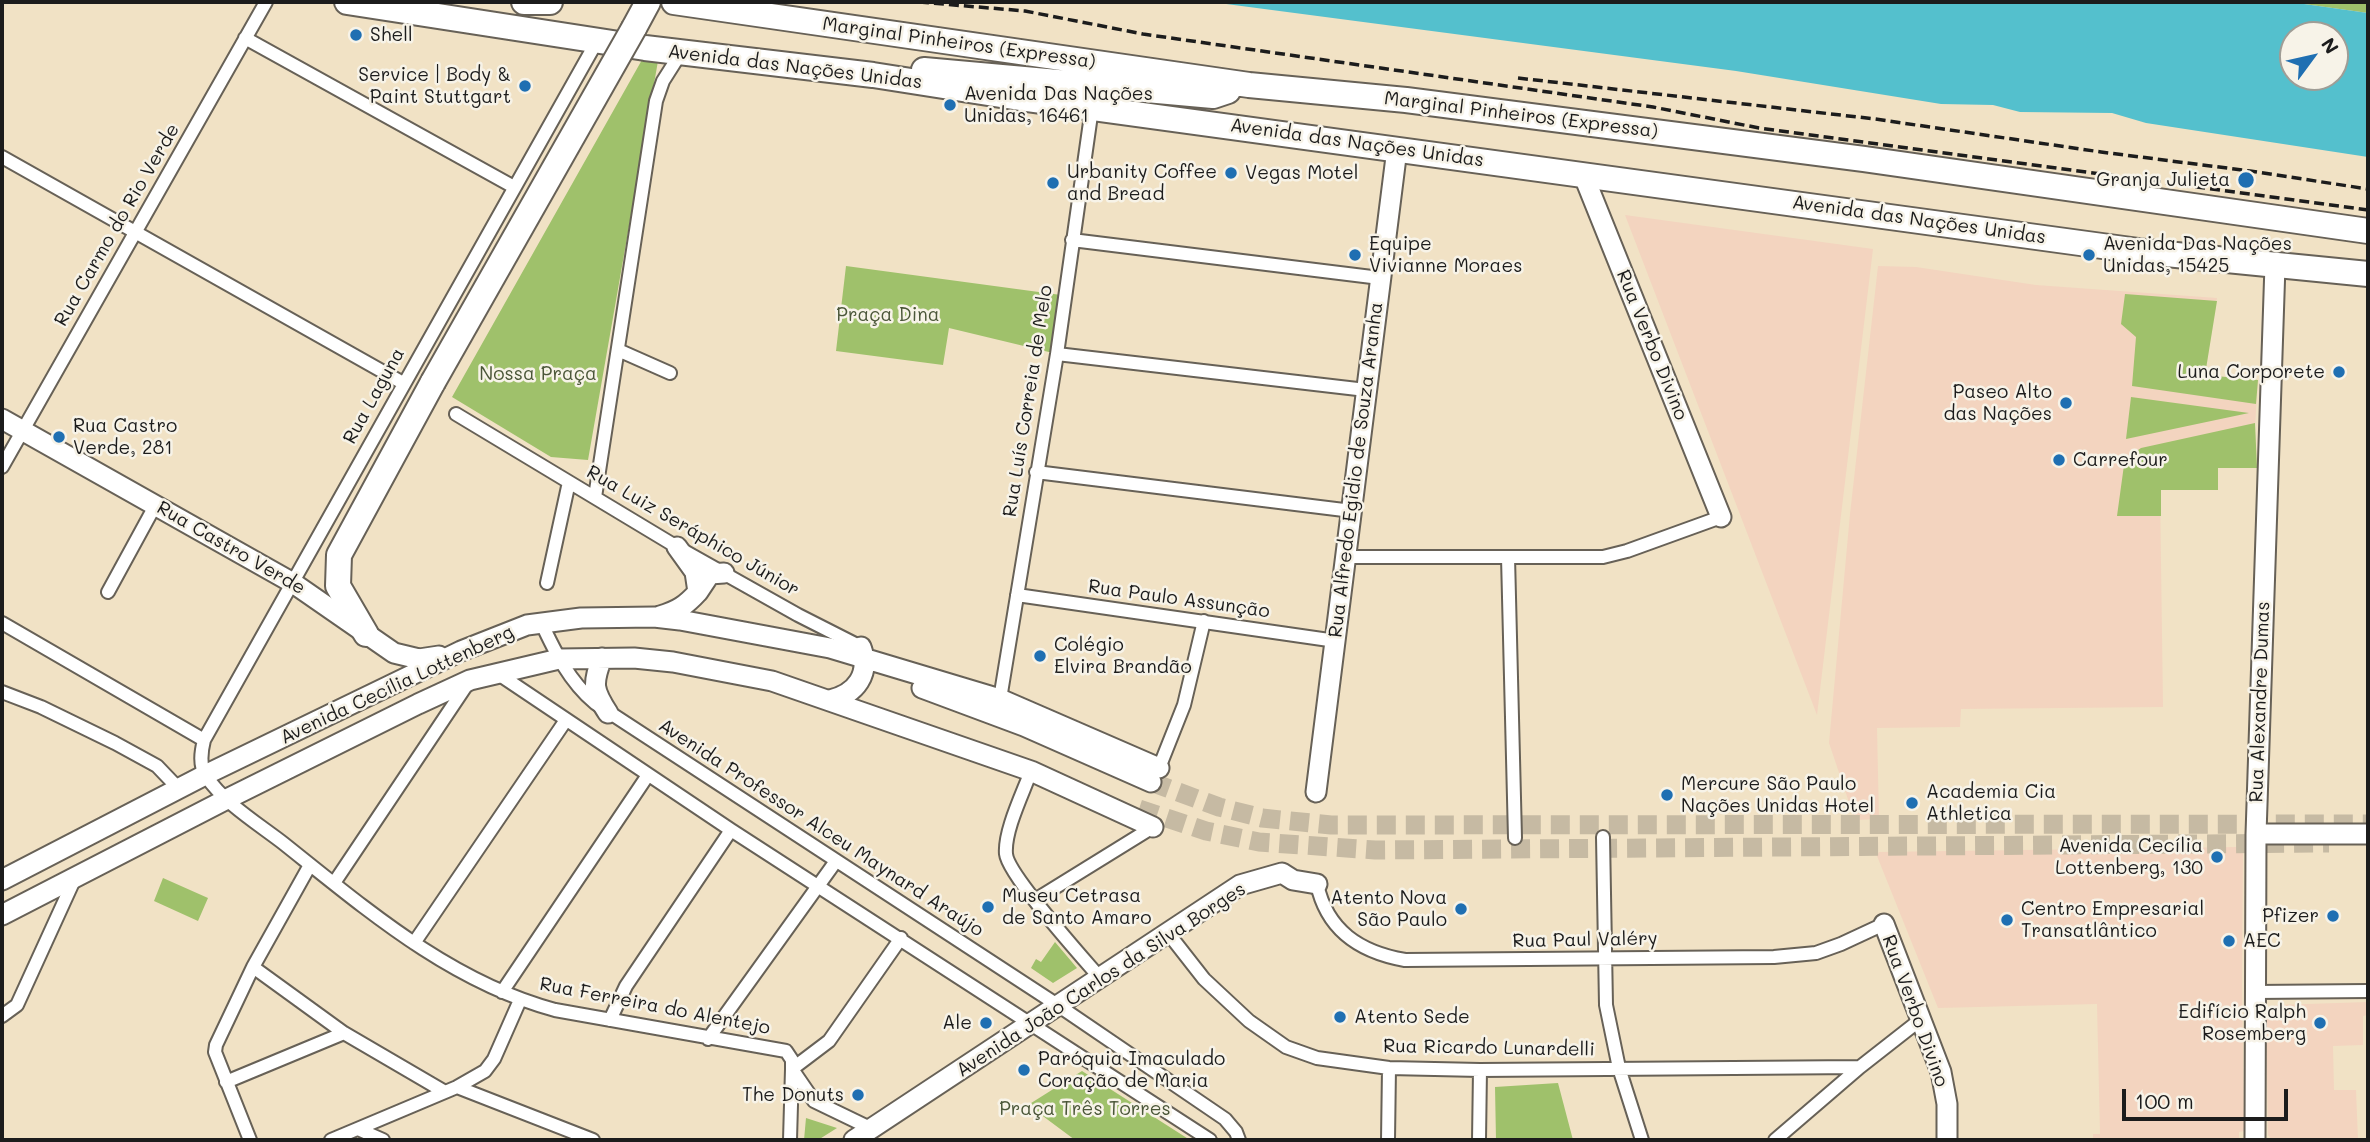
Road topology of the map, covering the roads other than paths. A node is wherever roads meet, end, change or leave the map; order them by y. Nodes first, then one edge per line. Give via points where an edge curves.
1 (266, 2) edge
2 (347, 2) edge
3 (524, 2) edge
4 (550, 2) edge
5 (648, 2) edge
6 (674, 2) edge
7 (246, 38) junction
8 (597, 41) junction
9 (682, 51) junction
10 (873, 75) junction
11 (1249, 85) junction
12 (1092, 108) junction
13 (1396, 149) junction
14 (2, 157) edge
15 (1583, 174) junction
16 (514, 187) junction
17 (2368, 231) edge
18 (133, 233) junction
19 (1072, 240) junction
20 (2275, 265) junction
21 (2368, 274) edge
22 (1380, 278) junction
23 (618, 350) junction
24 (1057, 355) junction
25 (670, 373) dead end
26 (403, 383) junction
27 (1366, 390) junction
28 (456, 414) dead end
29 (2, 419) edge
30 (22, 431) junction
31 (2, 467) edge
32 (1036, 472) junction
33 (569, 482) junction
34 (595, 497) junction
35 (156, 504) junction
36 (1352, 511) junction
37 (1721, 517) joint
38 (677, 547) junction
39 (1346, 556) junction
40 (1508, 558) junction
41 (724, 573) junction
42 (293, 583) junction
43 (547, 583) dead end
44 (108, 592) dead end
45 (698, 592) junction
46 (1017, 595) junction
47 (654, 617) junction
48 (1204, 621) junction
49 (541, 622) junction
50 (2, 623) edge
51 (366, 634) junction
52 (1336, 642) junction
53 (461, 651) junction
54 (864, 657) junction
55 (601, 658) junction
56 (559, 659) junction
57 (497, 673) junction
58 (470, 680) junction
59 (2, 692) edge
60 (1000, 699) junction
61 (830, 700) junction
62 (608, 713) junction
63 (566, 720) junction
64 (888, 720) junction
65 (204, 740) junction
66 (1031, 771) junction
67 (205, 775) junction
68 (648, 775) junction
69 (1155, 775) junction
70 (179, 789) junction
71 (1316, 792) dead end
72 (227, 799) junction
73 (1139, 809) tunnel mouth
74 (1153, 827) joint
75 (731, 830) junction
76 (2256, 834) junction
77 (2368, 834) edge
78 (1603, 837) dead end
79 (1515, 838) dead end
80 (836, 861) junction
81 (310, 865) junction
82 (75, 878) junction
83 (2, 880) edge
84 (334, 883) junction
85 (1317, 884) joint
86 (818, 887) junction
87 (1035, 900) junction
88 (2, 915) edge
89 (1884, 924) joint
90 (1168, 933) junction
91 (901, 938) junction
92 (414, 943) junction
93 (1604, 959) junction
94 (253, 967) junction
95 (1101, 979) junction
96 (502, 992) junction
97 (2255, 992) junction
98 (2368, 992) edge
99 (520, 1000) junction
100 (1059, 1006) junction
101 (2, 1016) edge
102 (610, 1020) junction
103 (1920, 1020) junction
104 (1031, 1025) junction
105 (344, 1033) junction
106 (708, 1038) junction
107 (1860, 1067) junction
108 (1389, 1068) junction
109 (1619, 1068) junction
110 (792, 1069) junction
111 (1480, 1070) junction
112 (226, 1082) junction
113 (451, 1090) junction
114 (814, 1101) junction
115 (790, 1107) junction
116 (358, 1129) junction
117 (872, 1129) junction
118 (1236, 1137) edge
119 (250, 1140) edge
120 (331, 1140) edge
121 (383, 1140) edge
122 (593, 1140) edge
123 (790, 1140) edge
124 (854, 1140) edge
125 (1210, 1140) edge
126 (1388, 1140) edge
127 (1479, 1140) edge
128 (1642, 1140) edge
129 (1775, 1140) edge
130 (1947, 1140) edge
131 (2255, 1140) edge

1 - 7 street, Rua Carmo do Rio Verde
2 - 8 highway, Avenida das Nações Unidas
3 - 4 highway
5 - 51 highway, bridge via 339,555 338,586
6 - 11 highway, Marginal Pinheiros (Expressa)
7 - 16 street
7 - 18 street, Rua Carmo do Rio Verde
8 - 9 highway, Avenida das Nações Unidas
8 - 16 street, Rua Laguna
9 - 10 highway, Avenida das Nações Unidas
9 - 23 street via 656,101
10 - 11 highway via 927,69 1213,96
10 - 12 highway, Avenida das Nações Unidas
11 - 17 highway, Marginal Pinheiros (Expressa) via 1406,100 1850,157
12 - 13 highway, Avenida das Nações Unidas
12 - 19 street, Rua Luís Correia de Melo
13 - 15 highway, Avenida das Nações Unidas
13 - 22 main road, Rua Alfredo Egidio de Souza Aranha
14 - 18 street
15 - 20 highway, Avenida das Nações Unidas via 2133,250
15 - 37 main road, Rua Verbo Divino
16 - 26 street, Rua Laguna
18 - 26 street
18 - 30 street, Rua Carmo do Rio Verde
19 - 22 street
19 - 24 street, Rua Luís Correia de Melo
20 - 21 highway, Avenida das Nações Unidas
20 - 76 main road, Rua Alexandre Dumas
22 - 27 main road, Rua Alfredo Egidio de Souza Aranha
23 - 25 street
23 - 34 street
24 - 27 street
24 - 32 street, Rua Luís Correia de Melo
26 - 42 street, Rua Laguna
27 - 36 main road, Rua Alfredo Egidio de Souza Aranha
28 - 33 street, Rua Luiz Seráphico Júnior
29 - 30 main road, Rua Castro Verde
30 - 31 street, Rua Carmo do Rio Verde
30 - 35 main road, Rua Castro Verde
32 - 36 street
32 - 46 street, Rua Luís Correia de Melo
33 - 34 street, Rua Luiz Seráphico Júnior
33 - 43 street
34 - 38 street, Rua Luiz Seráphico Júnior
35 - 42 main road, Rua Castro Verde
35 - 44 street
36 - 39 main road, Rua Alfredo Egidio de Souza Aranha
37 - 40 street via 1603,557
38 - 41 street, Rua Luiz Seráphico Júnior
38 - 45 main road via 695,572
39 - 40 street
39 - 52 main road, Rua Alfredo Egidio de Souza Aranha
40 - 79 street
41 - 45 main road via 710,574
41 - 54 street, Rua Luiz Seráphico Júnior
42 - 51 main road, Rua Castro Verde
42 - 65 street, Rua Laguna
45 - 47 main road via 675,612
46 - 48 street, Rua Paulo Assunção
46 - 60 street, Rua Luís Correia de Melo
47 - 49 main road, Avenida Cecília Lottenberg
47 - 54 main road, Avenida Cecília Lottenberg
48 - 52 street, Rua Paulo Assunção
48 - 69 street via 1184,705
49 - 53 main road, Avenida Cecília Lottenberg
49 - 56 street, Avenida Professor Alceu Maynard Araújo
50 - 65 street
51 - 53 main road, Rua Castro Verde via 394,653 411,658
52 - 71 main road, Rua Alfredo Egidio de Souza Aranha
53 - 67 main road, Avenida Cecília Lottenberg
54 - 60 main road
54 - 61 main road via 861,677 851,693
54 - 69 main road via 1024,726
55 - 56 main road, Avenida Cecília Lottenberg
55 - 61 main road, Avenida Cecília Lottenberg via 716,669
55 - 62 main road via 595,693
56 - 57 main road, Avenida Cecília Lottenberg
56 - 62 street, Avenida Professor Alceu Maynard Araújo via 587,696
57 - 58 main road, Avenida Cecília Lottenberg
57 - 63 street
58 - 72 main road, Avenida Cecília Lottenberg
58 - 84 street
59 - 70 street via 125,749 164,771
60 - 69 main road
61 - 64 main road, Avenida Cecília Lottenberg
62 - 80 street, Avenida Professor Alceu Maynard Araújo
63 - 68 street
63 - 92 street
64 - 66 main road, Avenida Cecília Lottenberg
64 - 73 main road via 939,727 988,744
65 - 67 street
66 - 74 main road, Avenida Cecília Lottenberg
66 - 87 street via 1006,857
67 - 70 main road, Avenida Cecília Lottenberg
67 - 72 street, Rua Ferreira do Alentejo
68 - 75 street
68 - 96 street
70 - 83 main road, Avenida Cecília Lottenberg
72 - 81 street, Rua Ferreira do Alentejo
72 - 82 main road, Avenida Cecília Lottenberg
74 - 87 street
75 - 86 street
75 - 102 street via 626,986
76 - 77 main road
76 - 97 main road, Rua Alexandre Dumas
78 - 93 street
80 - 86 street
80 - 100 street, Avenida Professor Alceu Maynard Araújo
81 - 84 street, Rua Ferreira do Alentejo
81 - 94 street
82 - 88 main road, Avenida Cecília Lottenberg
82 - 101 street via 17,1005
84 - 92 street, Rua Ferreira do Alentejo
85 - 90 main road, Avenida João Carlos da Silva Borges via 1282,873 1240,885
85 - 93 street, Rua Paul Valéry via 1323,908 1339,930 1393,958
86 - 91 street
86 - 106 street
87 - 95 street
89 - 93 street, Rua Paul Valéry via 1816,953
89 - 103 main road, Rua Verbo Divino
90 - 95 main road, Avenida João Carlos da Silva Borges
90 - 108 street, Rua Ricardo Lunardelli via 1222,997 1286,1047 1317,1058
91 - 104 street
91 - 110 street via 829,1041
92 - 96 street, Rua Ferreira do Alentejo
93 - 109 street via 1606,1005
94 - 105 street
94 - 112 street via 216,1045
95 - 100 main road, Avenida João Carlos da Silva Borges
96 - 99 street, Rua Ferreira do Alentejo
97 - 98 street
97 - 131 main road, Rua Alexandre Dumas
99 - 102 street, Rua Ferreira do Alentejo
99 - 113 street via 490,1066
100 - 104 main road, Avenida João Carlos da Silva Borges
100 - 118 street, Avenida Professor Alceu Maynard Araújo via 1225,1119
102 - 106 street, Rua Ferreira do Alentejo
103 - 107 street
103 - 130 main road, Rua Verbo Divino via 1941,1073
104 - 117 main road, Avenida João Carlos da Silva Borges
104 - 125 street
105 - 112 street
105 - 113 street
106 - 110 street, Rua Ferreira do Alentejo via 786,1051
107 - 109 street, Rua Ricardo Lunardelli
107 - 129 street
108 - 111 street, Rua Ricardo Lunardelli
108 - 126 street
109 - 111 street, Rua Ricardo Lunardelli
109 - 128 street
110 - 114 street
110 - 115 street
111 - 127 street
112 - 119 street
113 - 116 street
113 - 122 street
114 - 115 street
114 - 117 street
115 - 123 street
116 - 120 street
116 - 121 street
117 - 124 main road, Avenida João Carlos da Silva Borges

